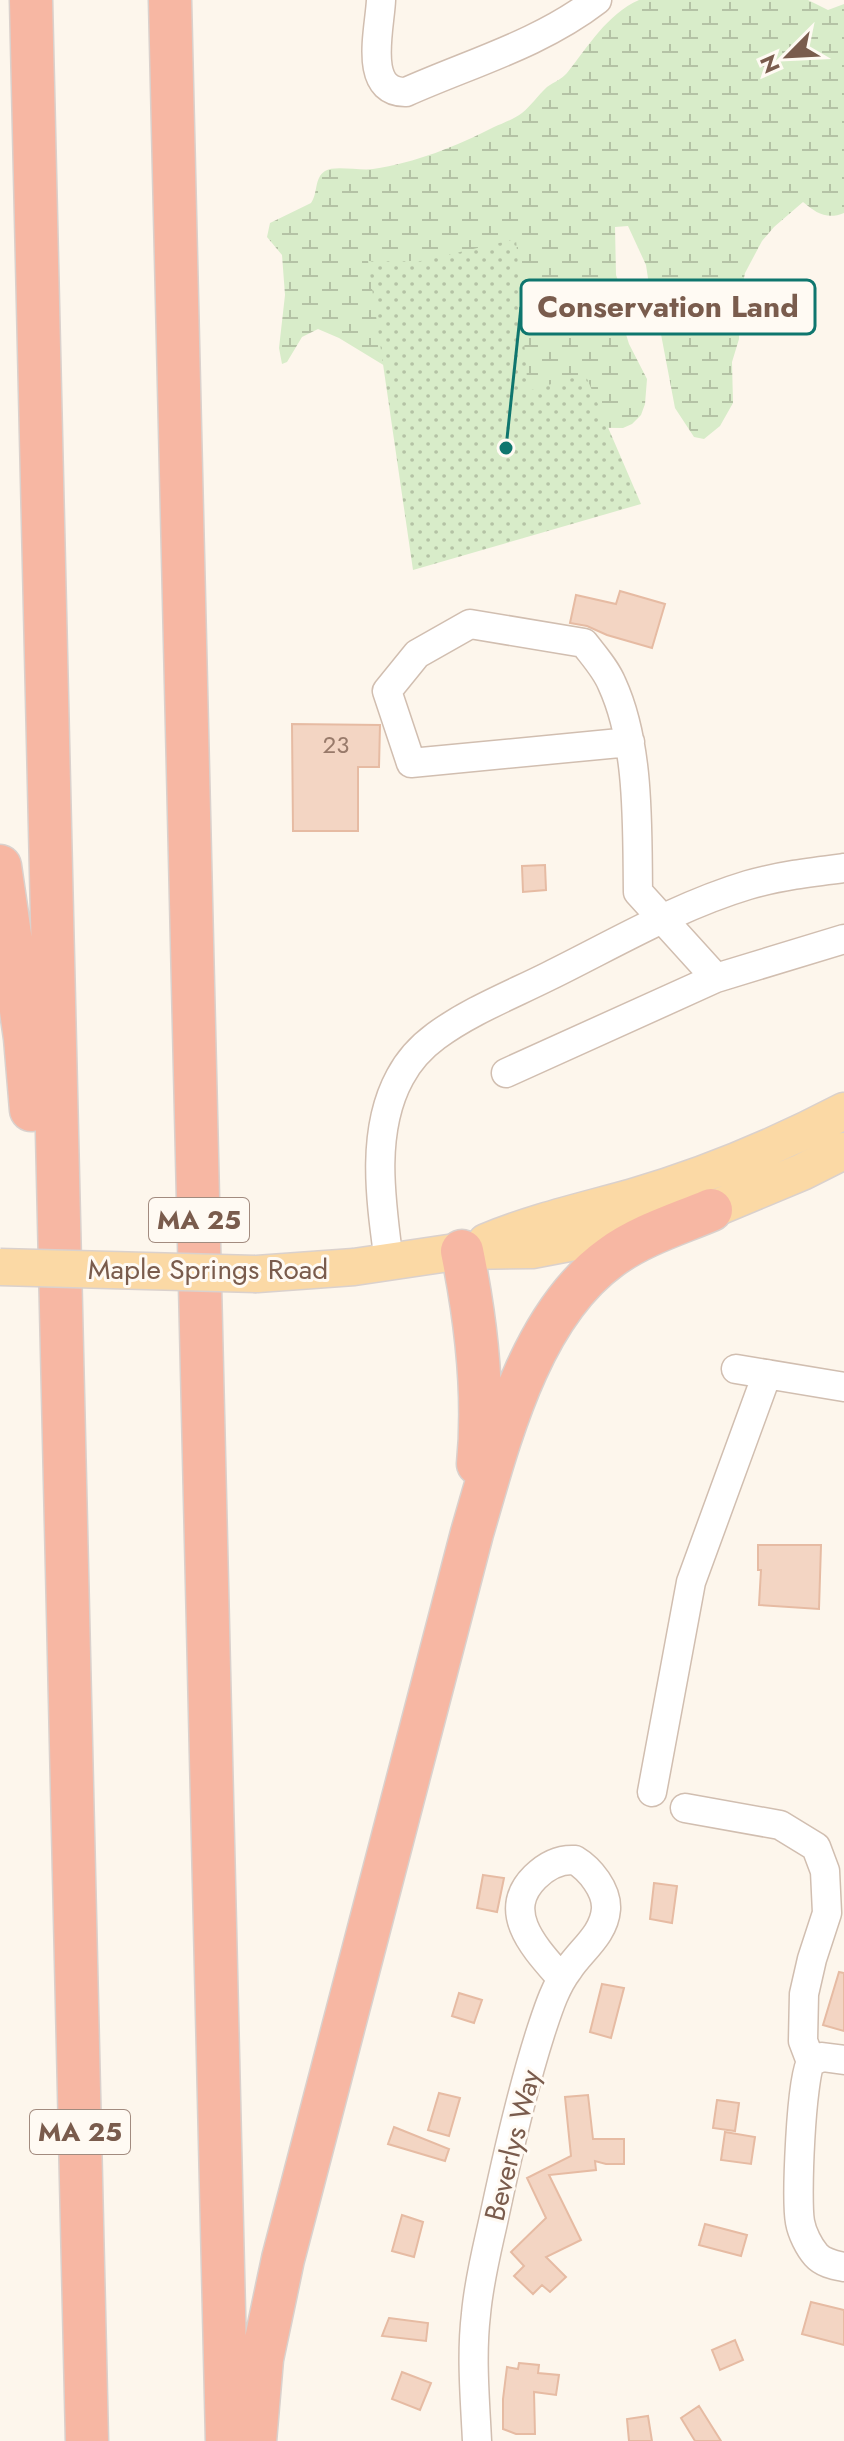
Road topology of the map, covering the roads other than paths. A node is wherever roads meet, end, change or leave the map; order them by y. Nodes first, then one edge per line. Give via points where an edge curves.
1 (31, 0) edge
2 (170, 0) edge
3 (381, 0) edge
4 (597, 0) edge
5 (630, 742) junction
6 (0, 866) edge
7 (844, 868) edge
8 (664, 918) junction
9 (844, 939) edge
10 (716, 978) junction
11 (506, 1073) dead end
12 (844, 1111) edge
13 (844, 1151) edge
14 (711, 1210) junction
15 (462, 1251) junction
16 (389, 1262) junction
17 (0, 1267) edge
18 (736, 1369) dead end
19 (767, 1374) junction
20 (844, 1387) edge
21 (64, 1411) junction
22 (472, 1533) junction
23 (652, 1792) dead end
24 (685, 1808) dead end
25 (562, 1979) dead end
26 (844, 2060) edge
27 (811, 2062) junction
28 (844, 2267) edge
29 (87, 2441) edge
30 (227, 2441) edge
31 (255, 2441) edge
32 (477, 2441) edge

1 - 21 highway, MA 25
2 - 30 highway, MA 25
3 - 4 street via 379,74 386,87 406,92 530,41
5 - 5 street via 613,686 584,643 470,624 417,654 387,691 411,763
5 - 8 street via 638,892
6 - 21 highway via 25,1038 32,1154
7 - 8 street via 750,885
8 - 10 street
8 - 16 street via 459,1021 412,1057 391,1095 382,1126
9 - 10 street
10 - 11 street
12 - 15 main road, Maple Springs Road via 695,1176 524,1226
13 - 14 main road, Maple Springs Road
14 - 15 main road, Maple Springs Road via 532,1250
14 - 22 highway via 628,1246 574,1292 544,1337 521,1386
15 - 16 main road, Maple Springs Road
15 - 22 highway via 480,1402
16 - 17 main road, Maple Springs Road, bridge via 257,1274
18 - 19 street
19 - 20 street
19 - 23 street via 691,1582
21 - 29 highway, MA 25
22 - 31 highway via 280,2272 262,2359
24 - 27 street via 780,1825 816,1847 825,1871 827,1913 804,1994 803,2041
25 - 32 street, Beverlys Way via 516,2120 484,2260 475,2315
26 - 27 street via 827,2057
27 - 28 street via 805,2075 800,2221 818,2259

